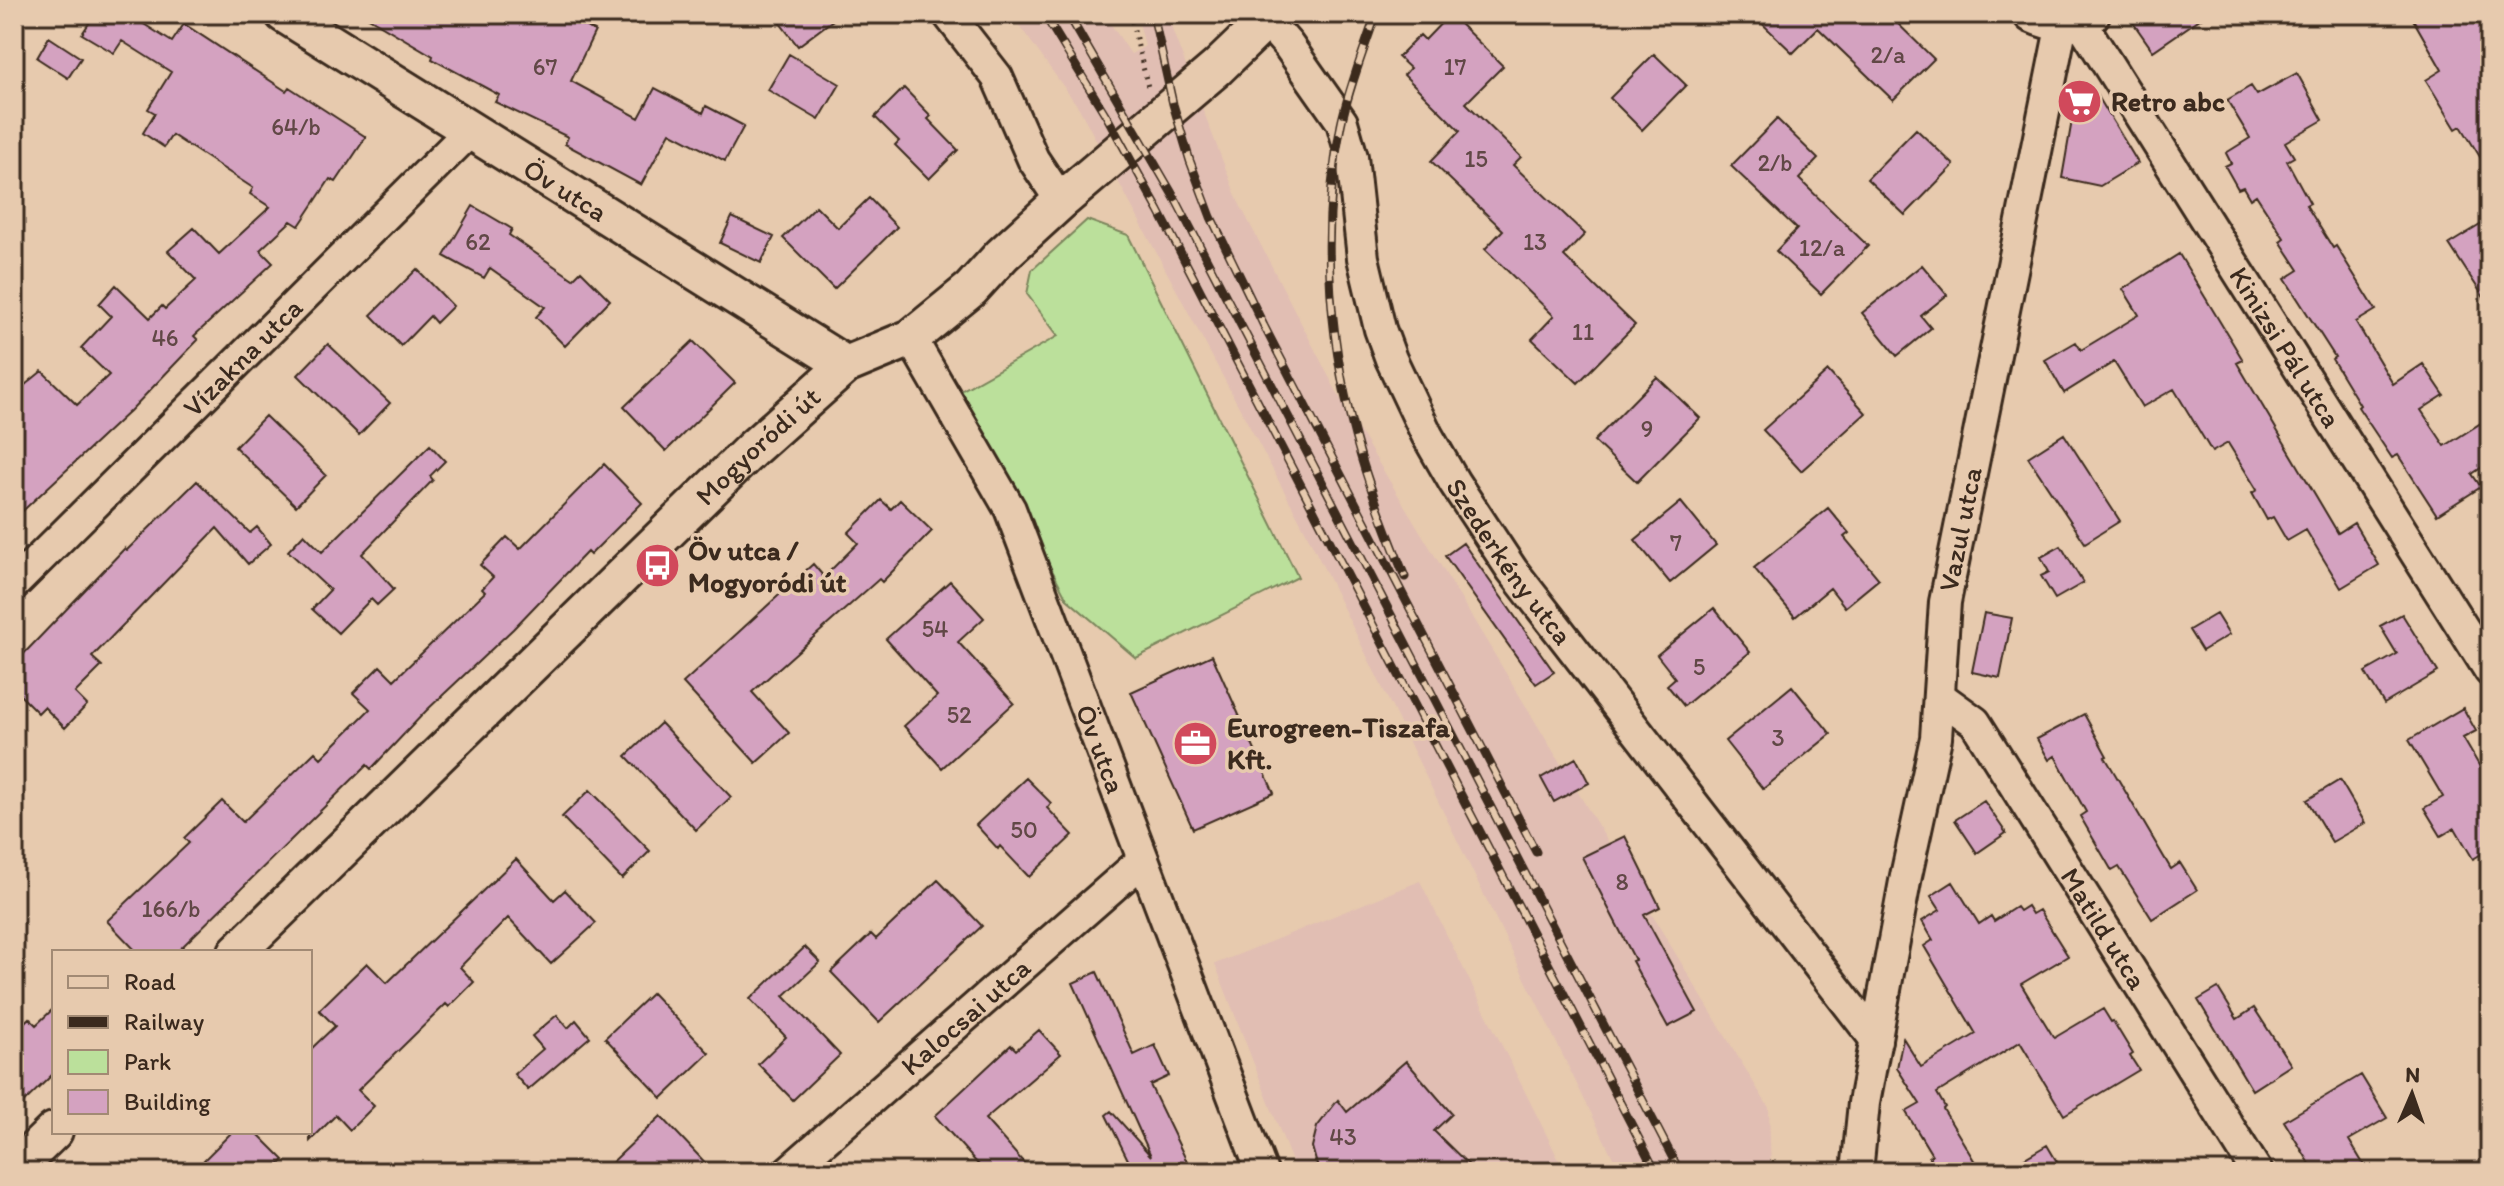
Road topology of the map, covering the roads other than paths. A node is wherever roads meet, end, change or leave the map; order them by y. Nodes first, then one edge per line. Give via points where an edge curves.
1 (284, 14) edge
2 (948, 14) edge
3 (1270, 18) edge
4 (2066, 18) edge
5 (470, 131) junction
6 (1061, 201) junction
7 (911, 338) junction
8 (846, 365) junction
9 (14, 584) edge
10 (2490, 671) edge
11 (1939, 696) junction
12 (1143, 860) junction
13 (239, 950) edge
14 (1876, 1040) junction
15 (52, 1133) edge
16 (14, 1170) edge
17 (788, 1172) edge
18 (1262, 1172) edge
19 (1857, 1172) edge
20 (2257, 1172) edge

1 - 5 street, Öv utca
2 - 6 street via 997,77 1033,159
3 - 6 street, Mogyoródi út
3 - 14 street, Szederkény utca via 1342,122 1380,329 1454,482 1512,570
4 - 10 street, Kinizsi Pál utca
4 - 11 street, Vazul utca via 1945,602
5 - 8 street, Öv utca
5 - 9 street, Vízakna utca
6 - 7 street, Mogyoródi út via 971,289
7 - 8 street, Mogyoródi út
7 - 12 street, Öv utca via 1010,509
8 - 13 street, Mogyoródi út via 752,449
11 - 14 street, Vazul utca via 1936,738
11 - 20 street, Matild utca via 1975,722
12 - 17 street, Kalocsai utca
12 - 18 street, Öv utca
14 - 19 street, Vazul utca
15 - 16 street

